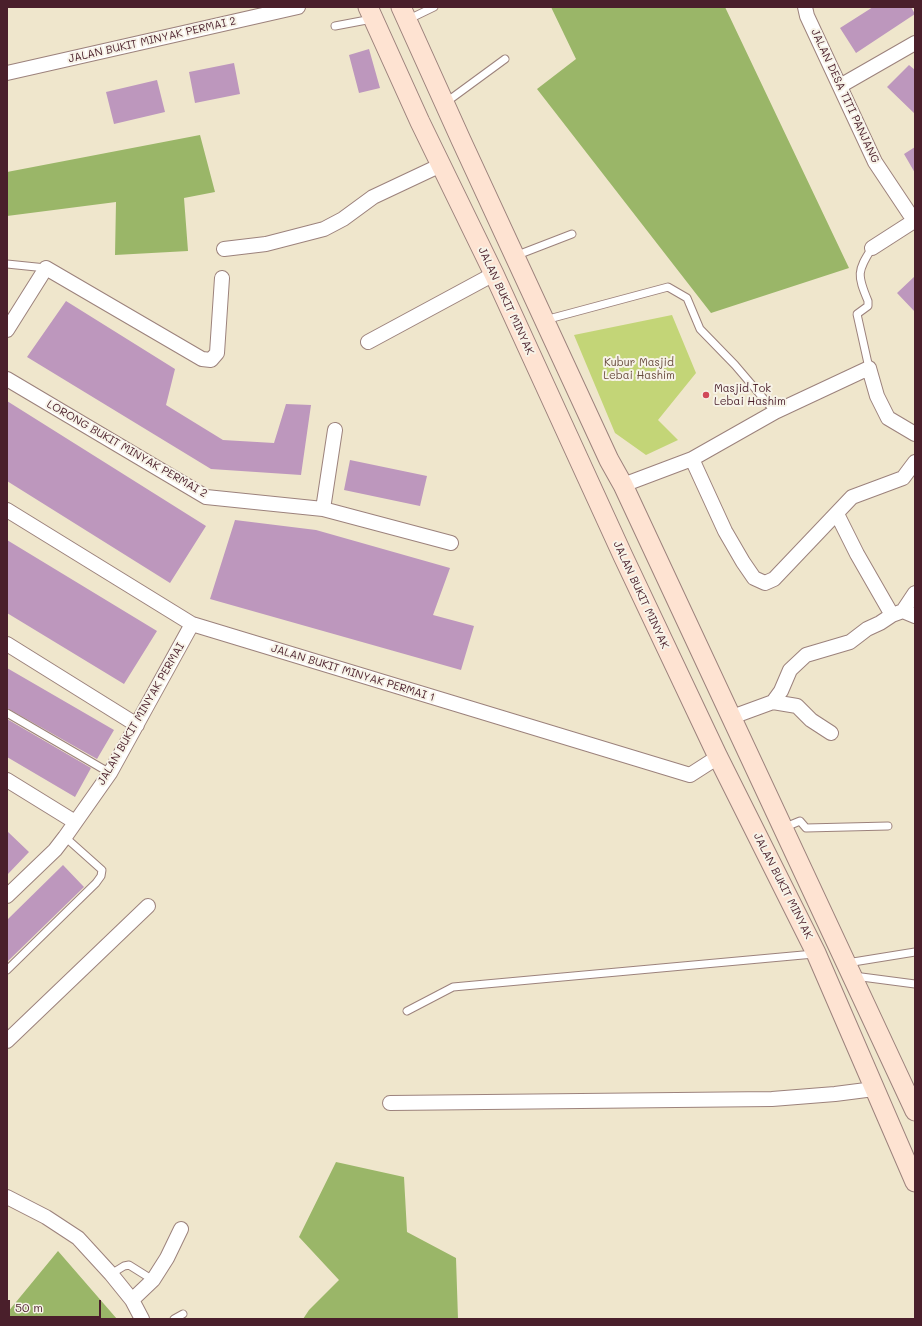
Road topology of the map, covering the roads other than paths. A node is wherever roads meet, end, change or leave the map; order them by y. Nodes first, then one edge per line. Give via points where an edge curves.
1 (298, 7) edge
2 (434, 7) edge
3 (806, 7) edge
4 (371, 13) edge
5 (404, 14) edge
6 (335, 26) dead end
7 (915, 43) edge
8 (505, 59) dead end
9 (7, 72) edge
10 (840, 86) junction
11 (444, 103) junction
12 (441, 165) junction
13 (915, 222) edge
14 (502, 229) junction
15 (572, 234) dead end
16 (480, 244) junction
17 (224, 248) dead end
18 (872, 248) joint
19 (517, 259) junction
20 (7, 264) edge
21 (46, 268) junction
22 (494, 274) junction
23 (222, 278) dead end
24 (545, 320) junction
25 (7, 330) edge
26 (368, 342) dead end
27 (869, 368) junction
28 (7, 379) edge
29 (775, 412) junction
30 (335, 430) dead end
31 (915, 434) edge
32 (692, 459) junction
33 (915, 462) edge
34 (623, 485) junction
35 (323, 509) junction
36 (7, 510) edge
37 (837, 514) junction
38 (452, 543) dead end
39 (915, 593) edge
40 (903, 614) edge
41 (192, 624) junction
42 (7, 644) edge
43 (773, 702) junction
44 (7, 712) edge
45 (732, 717) junction
46 (137, 725) junction
47 (831, 733) dead end
48 (718, 757) junction
49 (110, 773) junction
50 (7, 780) edge
51 (75, 822) junction
52 (888, 826) dead end
53 (782, 828) junction
54 (65, 837) junction
55 (7, 896) edge
56 (148, 906) dead end
57 (915, 952) edge
58 (816, 953) junction
59 (7, 970) edge
60 (849, 970) junction
61 (915, 984) edge
62 (407, 1011) dead end
63 (7, 1041) edge
64 (874, 1089) junction
65 (390, 1103) dead end
66 (915, 1111) edge
67 (915, 1182) edge
68 (7, 1197) edge
69 (181, 1229) dead end
70 (111, 1274) junction
71 (153, 1280) junction
72 (132, 1300) junction
73 (183, 1314) dead end
74 (142, 1319) edge
75 (174, 1319) edge

1 - 9 street, JALAN BUKIT MINYAK PERMAI 2
2 - 5 lane
3 - 10 street, JALAN DESA TITI PANJANG via 807,16
4 - 6 lane
4 - 12 main road, JALAN BUKIT MINYAK
5 - 11 main road, JALAN BUKIT MINYAK
7 - 10 street
8 - 11 lane
10 - 13 street, JALAN DESA TITI PANJANG via 875,162
11 - 14 main road, JALAN BUKIT MINYAK
12 - 16 main road, JALAN BUKIT MINYAK
12 - 17 street via 373,197 343,220 324,229 266,244
13 - 18 street
14 - 16 main road via 496,242 487,247
14 - 19 main road, JALAN BUKIT MINYAK
15 - 19 lane
16 - 22 main road, JALAN BUKIT MINYAK
18 - 27 lane via 859,273 868,306 857,314
19 - 22 main road via 508,259 499,264
19 - 24 main road, JALAN BUKIT MINYAK
20 - 21 lane
21 - 23 street via 202,359 211,360 217,353
21 - 25 street
22 - 26 street
22 - 48 main road, JALAN BUKIT MINYAK
24 - 29 lane via 668,287 687,298 700,329
24 - 34 main road, JALAN BUKIT MINYAK
27 - 29 street
27 - 31 street via 877,396 888,418
28 - 35 street, LORONG BUKIT MINYAK PERMAI 2 via 206,497
29 - 32 street
30 - 35 street
32 - 34 street
32 - 37 street via 742,562 754,578 765,583 774,579
33 - 37 street via 903,478 852,497
34 - 45 main road, JALAN BUKIT MINYAK
35 - 38 street, LORONG BUKIT MINYAK PERMAI 2
36 - 41 street, JALAN BUKIT MINYAK PERMAI 1
37 - 40 street via 857,554
39 - 40 street
40 - 43 street via 867,629 850,642 806,655 790,670
41 - 46 street, JALAN BUKIT MINYAK PERMAI
41 - 48 street, JALAN BUKIT MINYAK PERMAI 1 via 690,775
42 - 46 street
43 - 45 street
43 - 47 street via 797,706 811,720
44 - 49 lane
45 - 53 main road, JALAN BUKIT MINYAK
46 - 49 street, JALAN BUKIT MINYAK PERMAI
48 - 58 main road, JALAN BUKIT MINYAK
49 - 51 street, JALAN BUKIT MINYAK PERMAI
50 - 51 street
51 - 54 street, JALAN BUKIT MINYAK PERMAI
52 - 53 lane via 806,828 800,821
53 - 60 main road, JALAN BUKIT MINYAK
54 - 55 street, JALAN BUKIT MINYAK PERMAI
54 - 59 lane via 102,870 102,876
56 - 63 street
57 - 60 lane
58 - 62 lane via 453,987
58 - 64 main road, JALAN BUKIT MINYAK
60 - 61 lane
60 - 66 main road, JALAN BUKIT MINYAK
64 - 65 street via 772,1098
64 - 67 main road, JALAN BUKIT MINYAK
68 - 70 street via 46,1217 78,1238
69 - 71 street
70 - 71 lane via 130,1265
70 - 72 street
71 - 72 street
72 - 74 street
73 - 75 lane

